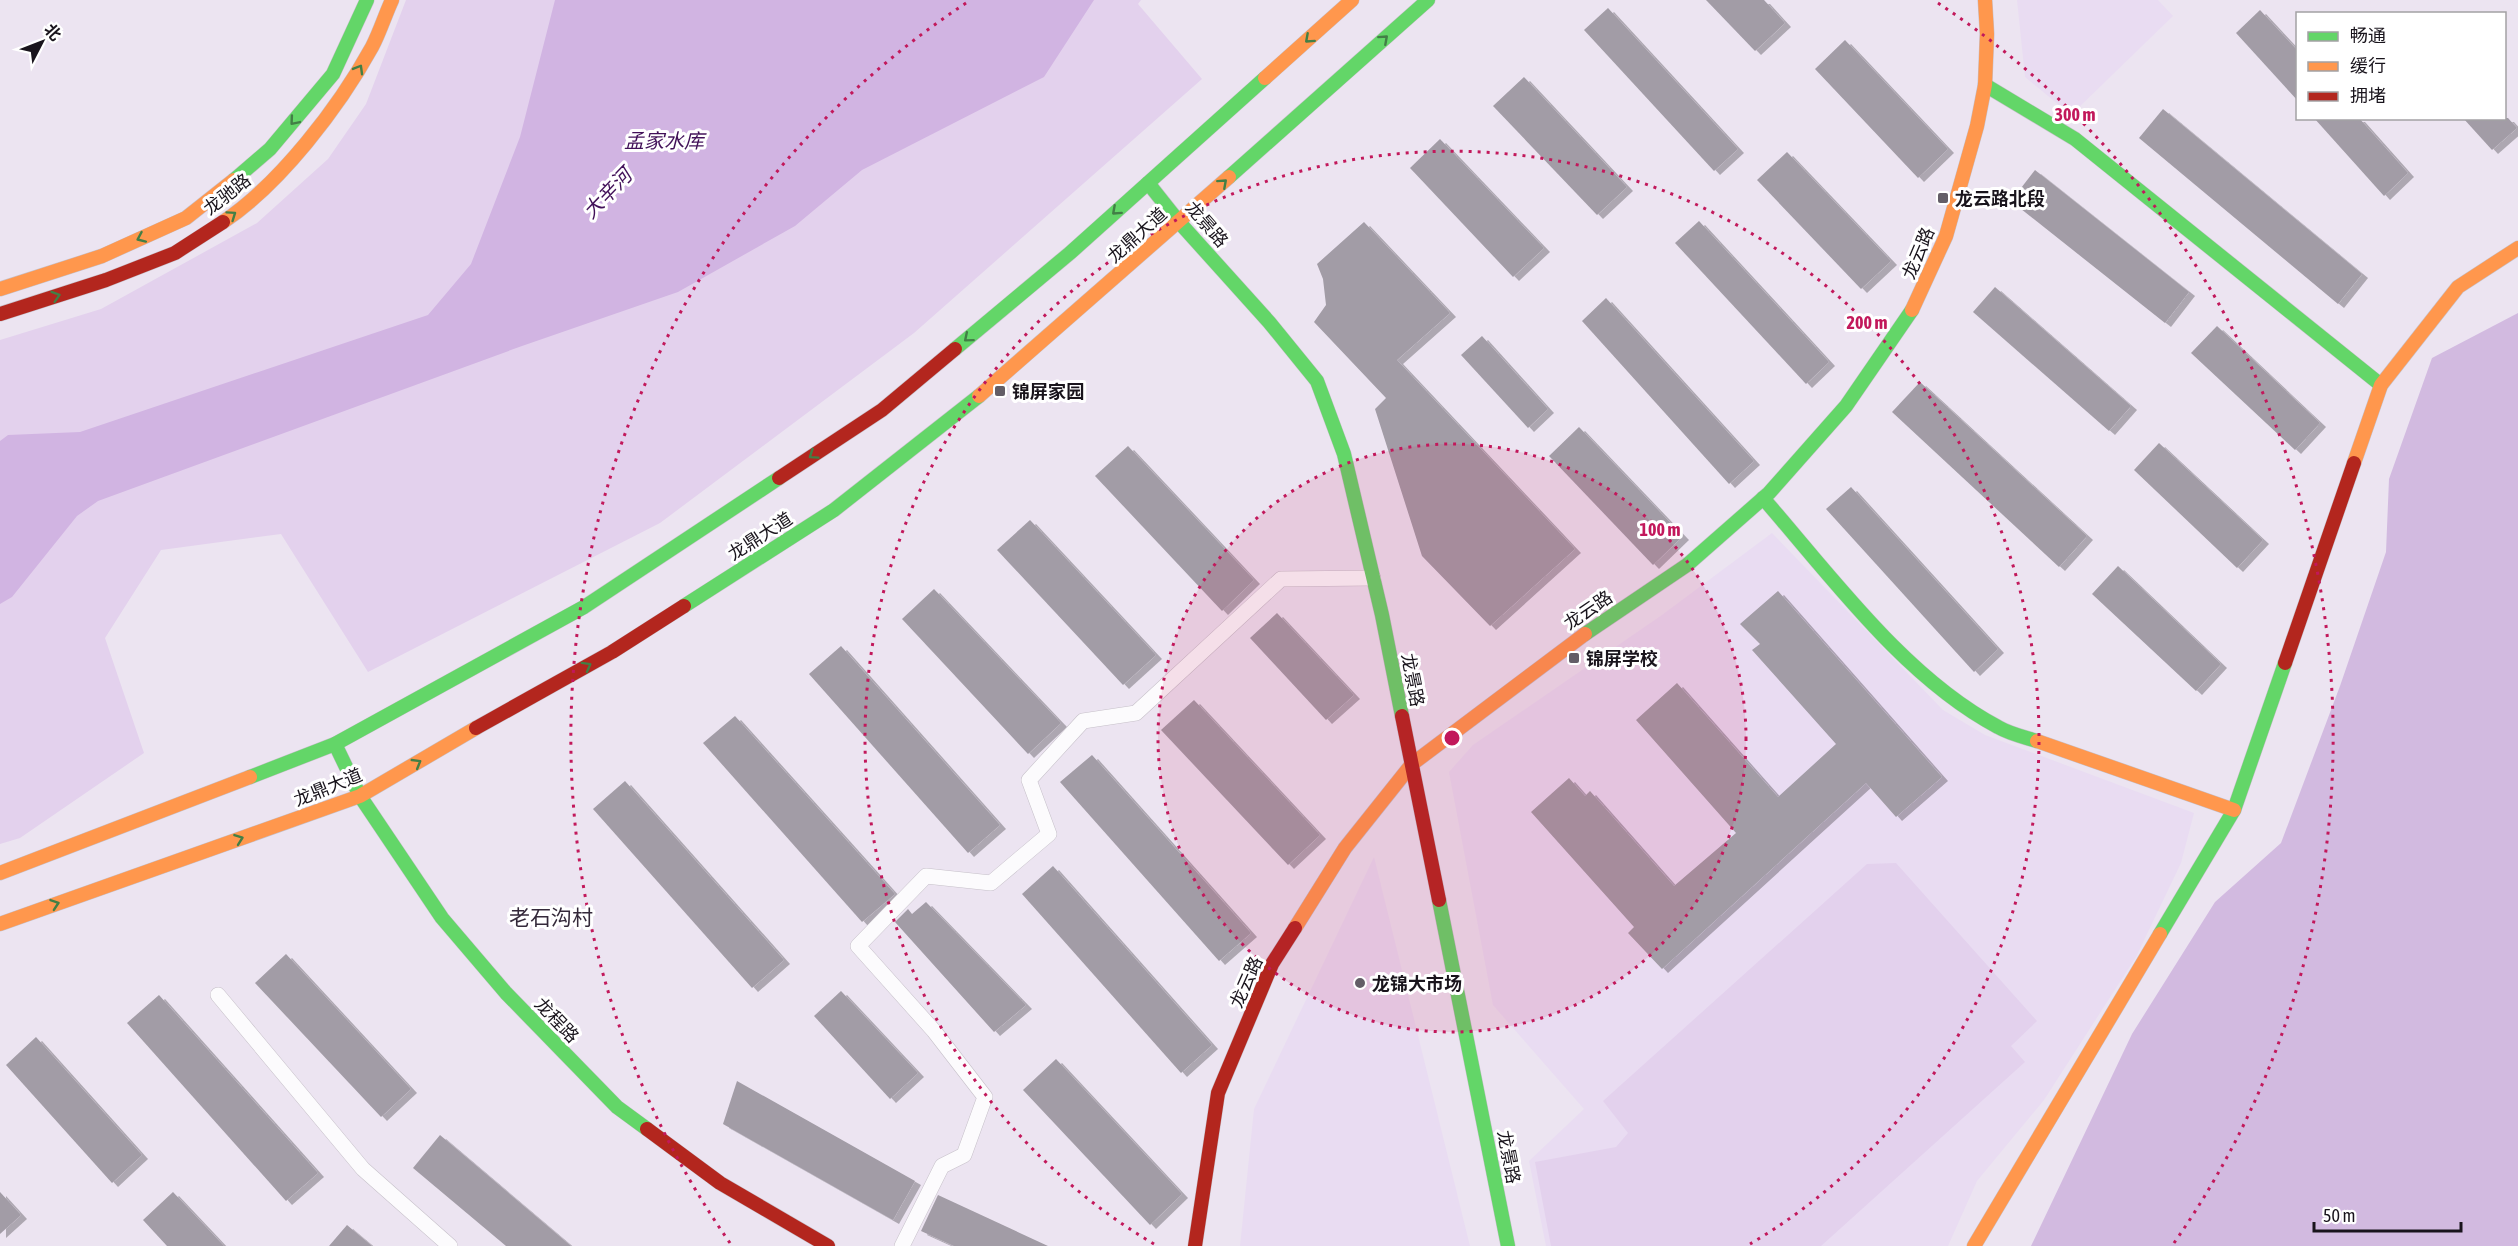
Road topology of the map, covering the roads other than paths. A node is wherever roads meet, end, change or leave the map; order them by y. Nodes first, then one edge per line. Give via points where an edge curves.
1 (367, 0) edge
2 (392, 0) edge
3 (1352, 0) edge
4 (1428, 0) edge
5 (1985, 0) edge
6 (1985, 85) junction
7 (1148, 183) junction
8 (1179, 222) junction
9 (2518, 248) edge
10 (0, 289) edge
11 (0, 314) edge
12 (2381, 385) junction
13 (1763, 498) junction
14 (1373, 578) junction
15 (335, 744) junction
16 (1412, 764) junction
17 (360, 796) junction
18 (2234, 810) junction
19 (0, 873) edge
20 (0, 924) edge
21 (218, 995) dead end
22 (450, 1246) edge
23 (828, 1246) edge
24 (902, 1246) edge
25 (1195, 1246) edge
26 (1508, 1246) edge
27 (1974, 1246) edge

1 -> 10 street, 龙驰路 via 333,74 270,149 226,187 186,218 102,256
11 -> 2 street, 龙驰路 via 174,253 242,208 279,175 346,91 373,45
3 -> 7 street, 龙鼎大道
8 -> 4 street, 龙鼎大道
5 - 6 street, 龙云路
6 - 12 street via 2075,139
6 - 13 street, 龙云路 via 1946,236 1909,317 1846,406
7 - 8 street, 龙景路
7 -> 15 street, 龙鼎大道 via 882,410 584,607
8 - 14 street, 龙景路 via 1317,381 1344,454
17 -> 8 street, 龙鼎大道 via 612,652 834,510 1002,378
9 - 12 street via 2458,287
12 - 18 street
13 - 16 street, 龙云路 via 1687,565 1564,648
13 - 18 street via 1873,624 1937,688 1999,728
14 - 16 street, 龙景路
14 - 24 street via 1281,579 1136,713 1083,721 1029,780 1049,834 991,883 926,876 858,946 934,1031 985,1097 964,1155 942,1166
15 - 17 street, 龙程路
15 - 19 street, 龙鼎大道
16 - 25 street, 龙云路 via 1345,848 1272,963 1218,1093
16 - 26 street, 龙景路
20 -> 17 street, 龙鼎大道
17 - 23 street, 龙程路 via 442,918 506,993 617,1107 720,1183
18 - 27 street
21 - 22 street via 363,1169

